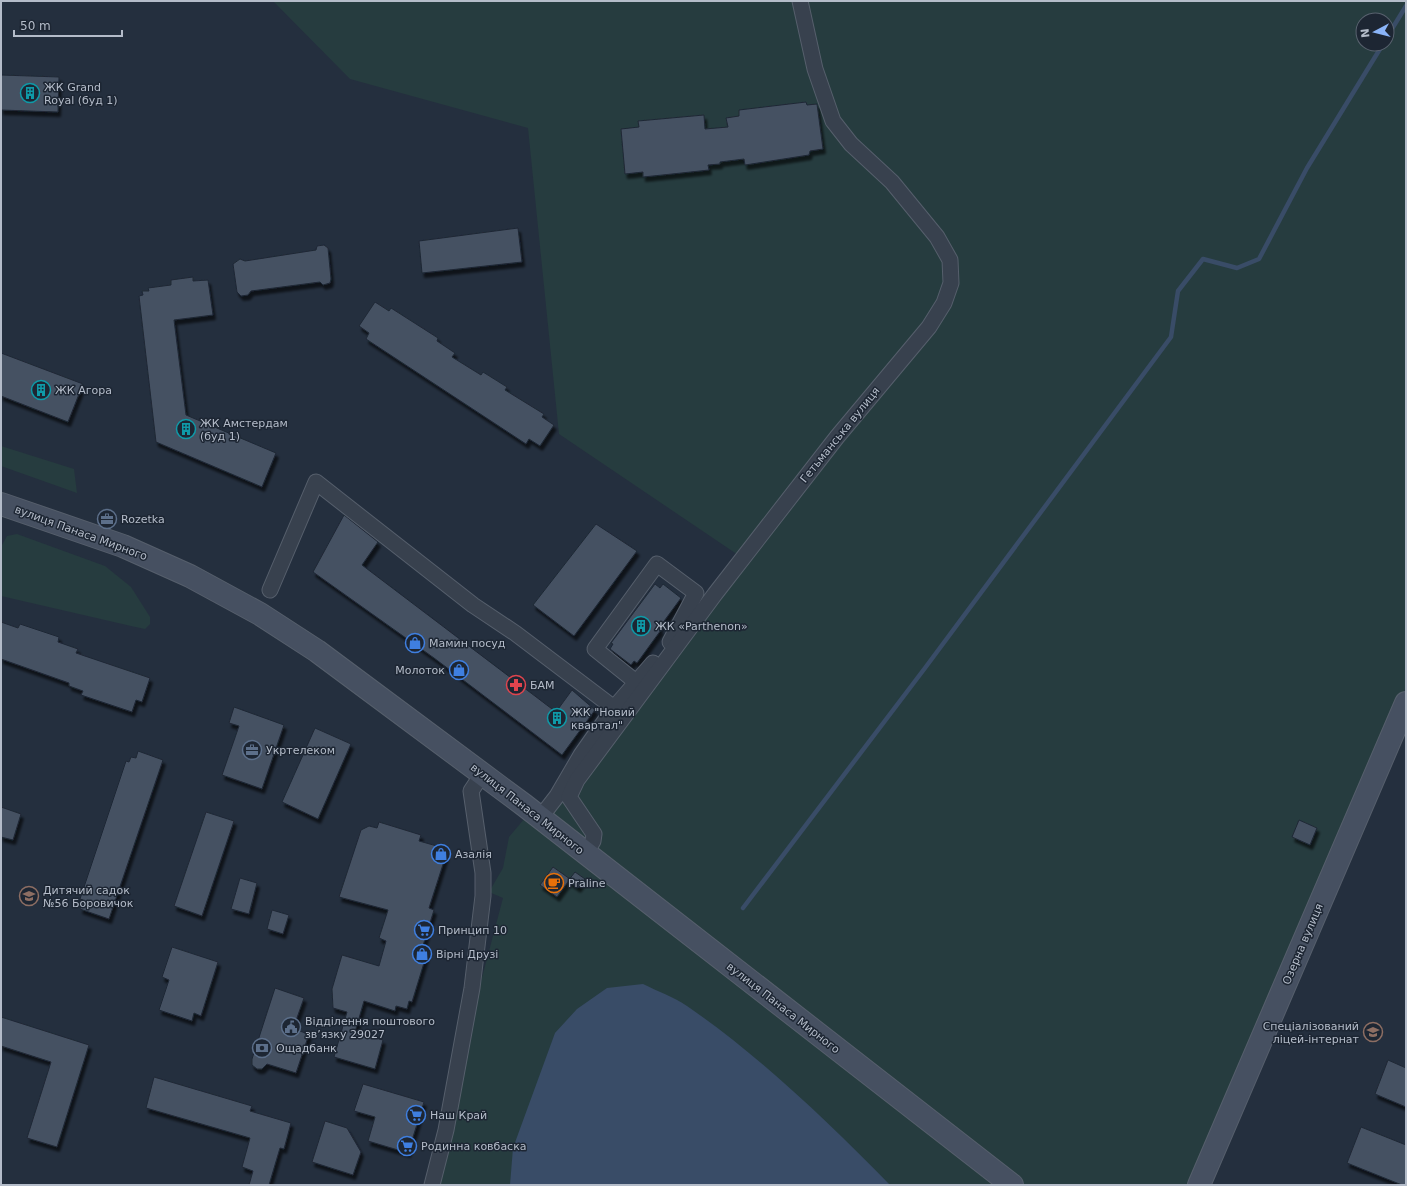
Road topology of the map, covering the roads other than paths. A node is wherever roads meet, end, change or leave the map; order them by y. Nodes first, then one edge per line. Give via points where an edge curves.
1 (800, 1) edge
2 (1, 504) edge
3 (270, 590) dead end
4 (636, 682) junction
5 (1406, 703) edge
6 (614, 708) junction
7 (482, 773) junction
8 (540, 818) junction
9 (585, 854) junction
10 (432, 1185) edge
11 (1012, 1185) edge
12 (1199, 1185) edge

1 - 9 street, Гетьманська вулиця via 815,69 833,121 851,144 892,182 937,237 950,260 951,283 944,303 928,327 837,437 715,594 577,780 569,797 594,834
2 - 7 main road, вулиця Панаса Мирного via 123,546 229,596 318,652
3 - 6 street via 316,482 473,605 515,633
4 - 4 street via 668,645 696,593 657,564 596,649
4 - 6 street
5 - 12 main road, Озерна вулиця
6 - 8 street
7 - 8 main road, вулиця Панаса Мирного
7 - 10 street via 471,791 483,873 483,896 472,988 446,1130
8 - 9 main road, вулиця Панаса Мирного
9 - 11 main road, вулиця Панаса Мирного

